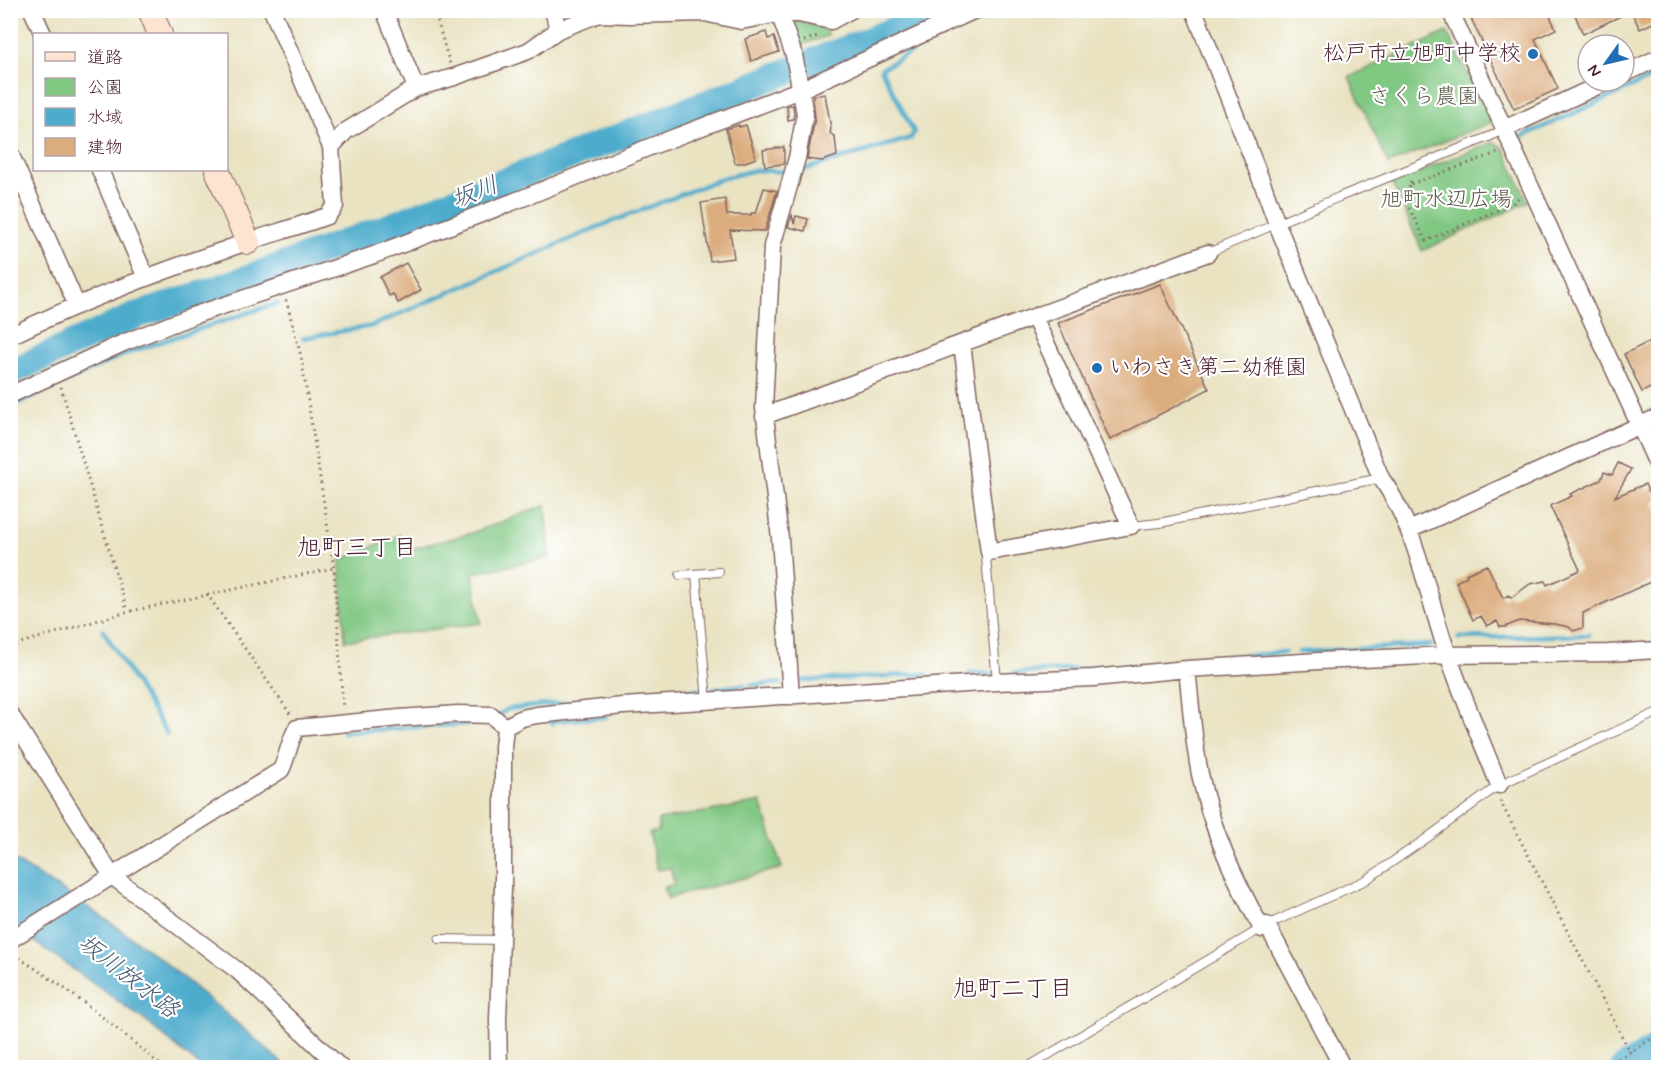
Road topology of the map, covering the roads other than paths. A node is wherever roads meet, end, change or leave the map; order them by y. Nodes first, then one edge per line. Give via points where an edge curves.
1 (33, 10) edge
2 (150, 10) edge
3 (272, 10) edge
4 (384, 10) edge
5 (553, 10) edge
6 (851, 10) edge
7 (975, 10) edge
8 (1194, 10) edge
9 (1450, 10) edge
10 (779, 12) edge
11 (558, 30) junction
12 (43, 33) edge
13 (160, 33) edge
14 (1659, 58) edge
15 (1636, 69) edge
16 (801, 87) junction
17 (416, 88) junction
18 (1582, 93) edge
19 (1504, 129) junction
20 (331, 147) junction
21 (10, 153) edge
22 (100, 171) edge
23 (218, 171) edge
24 (1277, 224) junction
25 (248, 242) junction
26 (1208, 253) joint
27 (146, 278) junction
28 (77, 306) junction
29 (1034, 317) junction
30 (12, 330) edge
31 (962, 344) junction
32 (10, 394) edge
33 (764, 416) junction
34 (1659, 417) edge
35 (1640, 425) junction
36 (1659, 466) edge
37 (1381, 478) junction
38 (1131, 526) junction
39 (1409, 530) junction
40 (989, 552) junction
41 (719, 572) dead end
42 (696, 574) junction
43 (680, 575) dead end
44 (1659, 650) edge
45 (1448, 655) junction
46 (1186, 669) junction
47 (997, 682) junction
48 (791, 696) junction
49 (707, 701) junction
50 (1659, 712) edge
51 (10, 714) edge
52 (505, 727) junction
53 (1498, 785) junction
54 (110, 877) junction
55 (1265, 927) junction
56 (439, 939) dead end
57 (10, 940) edge
58 (501, 940) junction
59 (341, 1068) edge
60 (499, 1068) edge
61 (1026, 1068) edge
62 (1343, 1068) edge

1 - 12 street
2 - 13 street
3 - 20 street
4 - 17 street
5 - 11 street
6 - 10 street via 831,21
7 - 16 street
8 - 24 street
9 - 19 street
10 - 11 street via 741,21 705,13 599,14
10 - 16 street
11 - 17 street via 528,51
14 - 15 street
16 - 32 street via 418,238 192,316
16 - 33 street via 805,114 797,158 772,246
17 - 20 street via 346,131
18 - 19 street
19 - 24 lane
19 - 35 street
20 - 25 street via 335,206 327,216
21 - 28 street
22 - 27 street
23 - 25 street
24 - 26 lane
24 - 37 street
25 - 27 street
26 - 29 street
27 - 28 street
28 - 30 street
29 - 31 street
29 - 38 street
31 - 33 street
31 - 40 street
33 - 48 street via 780,538
34 - 35 street
35 - 36 street
35 - 39 street
37 - 38 lane
37 - 39 street
38 - 40 street
39 - 45 street
40 - 47 lane via 986,558
41 - 42 lane
42 - 43 lane
42 - 49 lane
44 - 45 street
45 - 46 street
45 - 53 street
46 - 47 street
46 - 55 street via 1200,775 1210,810 1241,891
47 - 48 street
48 - 49 street
49 - 52 street via 537,716
50 - 53 lane
51 - 54 street
52 - 54 street via 491,714 297,728 281,770
52 - 58 street
53 - 55 lane via 1366,880
54 - 57 street
54 - 59 street via 238,971
55 - 61 lane
55 - 62 street
56 - 58 lane
58 - 60 street

